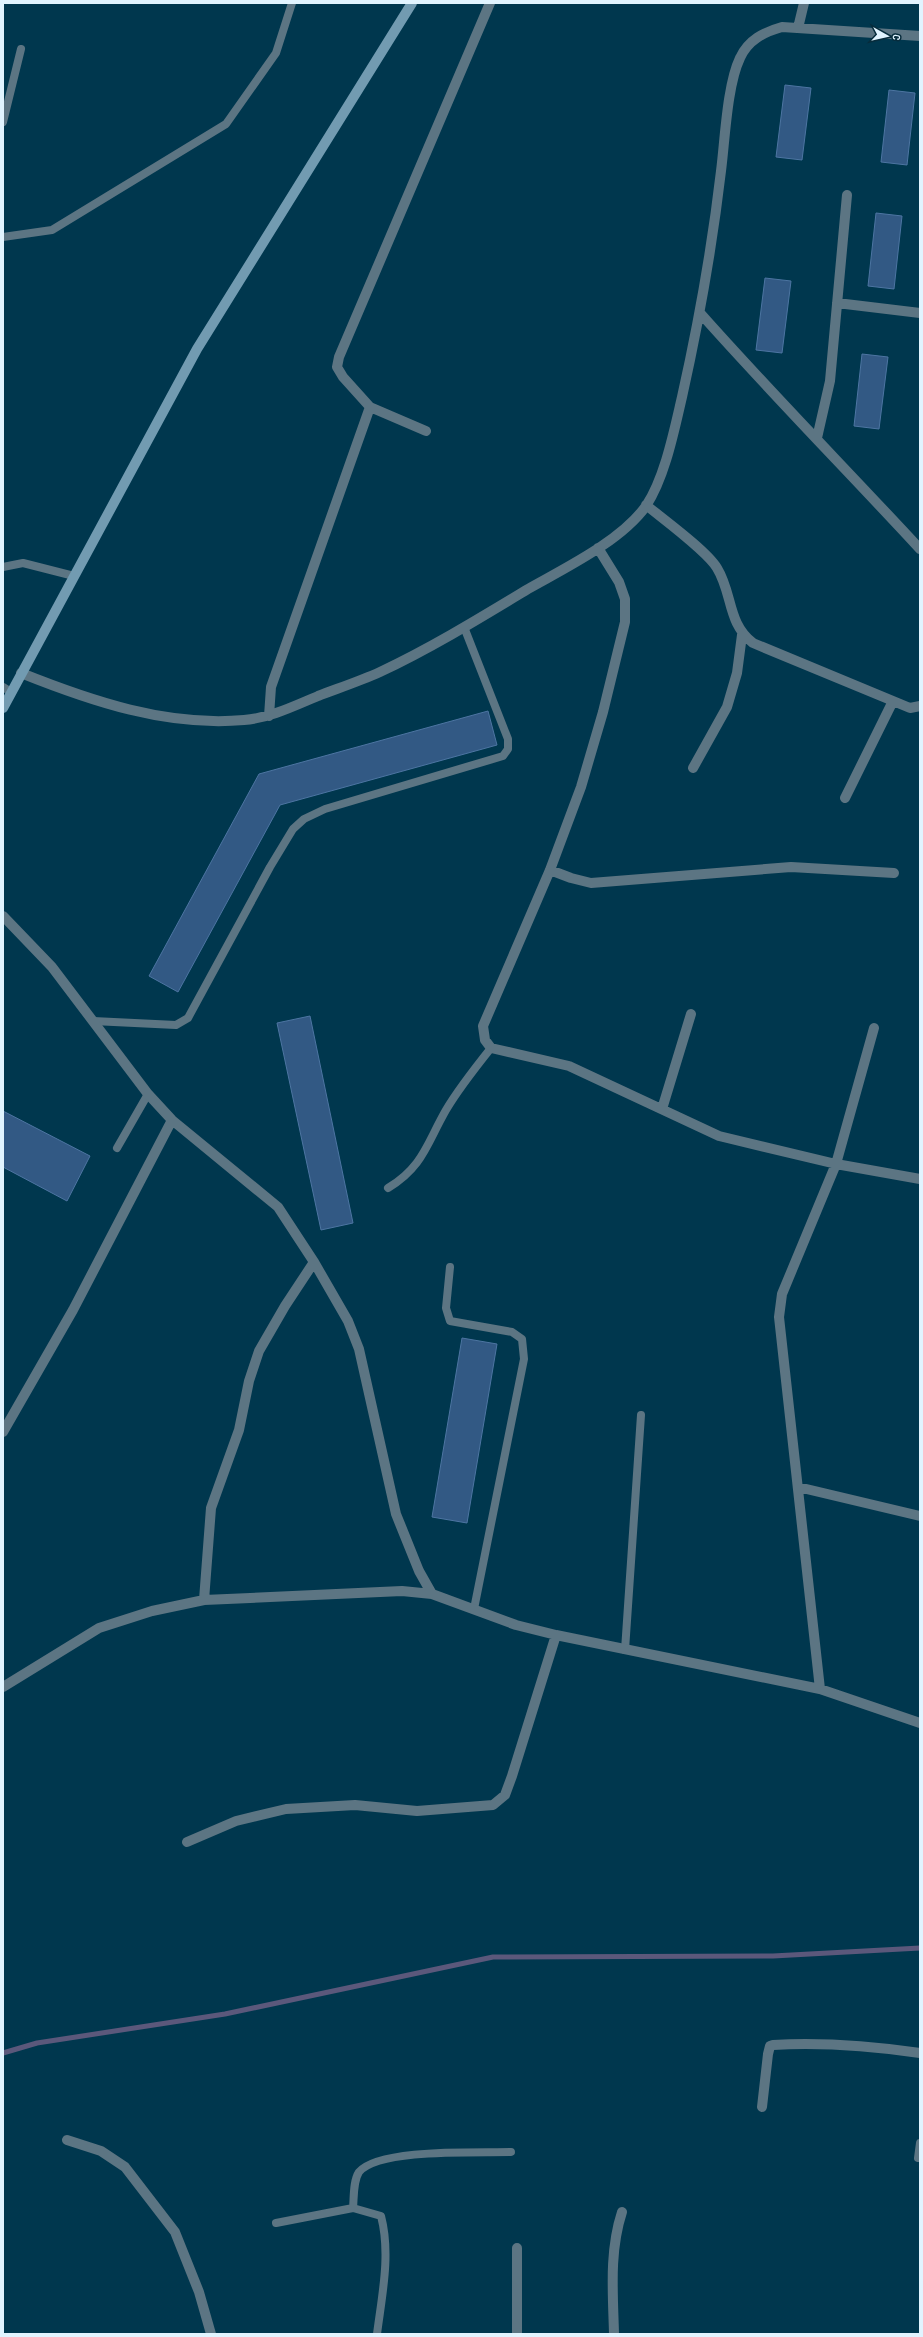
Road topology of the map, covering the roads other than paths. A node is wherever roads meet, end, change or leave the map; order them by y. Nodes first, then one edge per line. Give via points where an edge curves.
1 (292, 3) edge
2 (412, 3) edge
3 (490, 3) edge
4 (804, 3) edge
5 (798, 28) junction
6 (920, 36) edge
7 (21, 49) dead end
8 (3, 122) edge
9 (847, 195) dead end
10 (3, 236) edge
11 (837, 303) junction
12 (920, 313) edge
13 (701, 314) junction
14 (370, 406) junction
15 (426, 431) dead end
16 (817, 438) junction
17 (646, 505) junction
18 (598, 548) junction
19 (920, 549) edge
20 (3, 568) edge
21 (74, 576) junction
22 (464, 627) junction
23 (742, 635) junction
24 (21, 673) junction
25 (7, 690) edge
26 (893, 701) junction
27 (920, 706) edge
28 (3, 708) edge
29 (269, 716) junction
30 (693, 768) dead end
31 (845, 798) dead end
32 (550, 870) junction
33 (894, 873) dead end
34 (3, 916) edge
35 (691, 1014) dead end
36 (93, 1021) junction
37 (874, 1028) dead end
38 (491, 1048) junction
39 (148, 1094) junction
40 (662, 1109) junction
41 (172, 1120) junction
42 (117, 1148) dead end
43 (836, 1164) junction
44 (920, 1179) edge
45 (388, 1188) dead end
46 (314, 1262) junction
47 (450, 1267) dead end
48 (641, 1415) dead end
49 (3, 1432) edge
50 (798, 1487) junction
51 (920, 1516) edge
52 (432, 1594) junction
53 (204, 1600) junction
54 (474, 1610) junction
55 (556, 1635) junction
56 (626, 1650) junction
57 (3, 1687) edge
58 (820, 1689) junction
59 (920, 1723) edge
60 (187, 1842) dead end
61 (920, 2053) edge
62 (762, 2107) dead end
63 (67, 2140) dead end
64 (920, 2143) edge
65 (510, 2152) dead end
66 (918, 2158) dead end
67 (353, 2208) junction
68 (622, 2212) dead end
69 (276, 2223) dead end
70 (517, 2248) dead end
71 (211, 2334) edge
72 (377, 2334) edge
73 (517, 2334) edge
74 (614, 2334) edge

1 - 10 lane via 276,53 226,124 52,230
2 - 21 main road via 197,349
3 - 14 street via 338,357 337,367 343,377
4 - 5 street
5 - 6 street
5 - 13 street via 782,27 765,31 748,45 739,59 727,116 712,249
7 - 8 lane
9 - 11 street
11 - 12 street
11 - 16 street via 830,381
13 - 16 street via 766,388
13 - 17 street via 666,463
14 - 15 street
14 - 29 street via 271,687
16 - 19 street
17 - 18 street
17 - 23 street via 717,568
18 - 22 street
18 - 32 street via 619,582 625,599 625,622 581,787
20 - 21 lane via 23,563
21 - 24 main road
22 - 29 street via 379,672
22 - 36 lane via 508,739 508,748 503,756 325,809 304,819 293,829 270,867 188,1018 176,1025
23 - 26 street via 753,643
23 - 30 street via 737,673 727,707
24 - 25 main road
24 - 29 street via 87,699 137,712 198,720 243,720
25 - 28 main road
26 - 27 street via 910,708
26 - 31 street
32 - 33 street via 591,883 791,867
32 - 38 street via 483,1026 485,1040
34 - 36 street via 52,967
35 - 40 street
36 - 39 street
37 - 43 street
38 - 40 street via 569,1066
38 - 45 lane via 461,1086 417,1165 404,1179
39 - 41 street
39 - 42 lane
40 - 43 street via 719,1136
41 - 46 street via 278,1207
41 - 49 street via 73,1310
43 - 44 street
43 - 50 street via 782,1294 779,1317
46 - 52 street via 348,1321 359,1349 396,1514 419,1571
46 - 53 street via 259,1351 249,1381 239,1430 210,1508
47 - 54 lane via 446,1308 450,1321 512,1332 522,1339 524,1359
48 - 56 lane
50 - 51 street
50 - 58 street
52 - 53 street via 402,1591
52 - 54 street
53 - 57 street via 152,1611 99,1628
54 - 55 street via 516,1625
55 - 56 street
55 - 60 street via 505,1795 493,1805 417,1811 355,1805 286,1809 236,1821
56 - 58 street
58 - 59 street
61 - 62 street via 873,2046 773,2044 768,2054
63 - 71 street via 101,2151 125,2167 175,2232 199,2292
64 - 66 lane
65 - 67 lane via 402,2155 376,2160 359,2173 355,2183
67 - 69 lane
67 - 72 lane via 381,2216 386,2235 384,2281
68 - 74 street via 615,2234 612,2265
70 - 73 street

